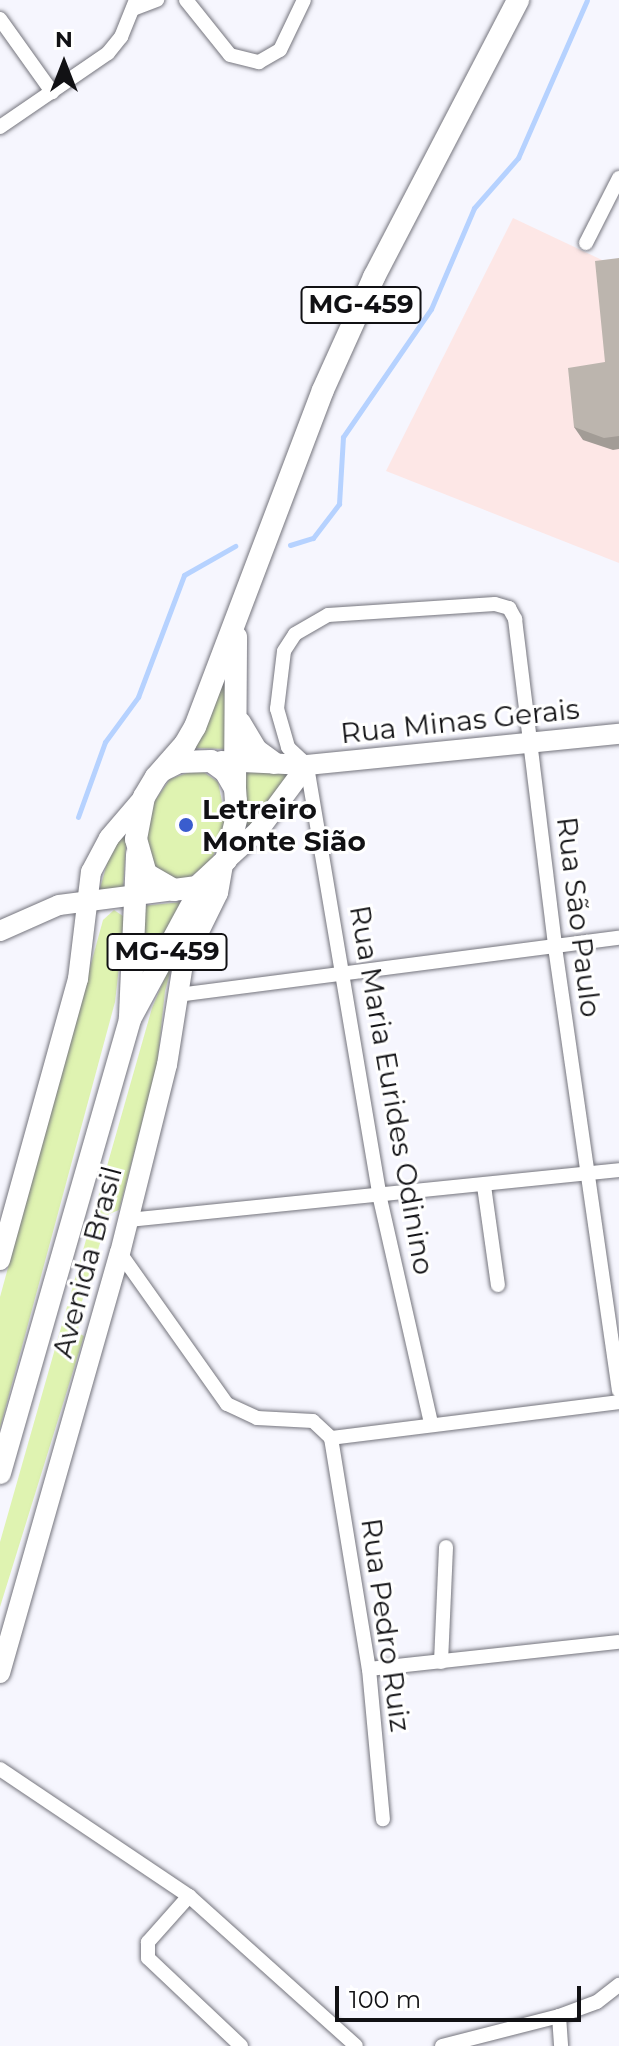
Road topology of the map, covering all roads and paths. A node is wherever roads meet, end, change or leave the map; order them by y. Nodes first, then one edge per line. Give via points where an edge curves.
1 (157, 0) edge
2 (186, 0) edge
3 (304, 0) edge
4 (518, 0) edge
5 (134, 4) edge
6 (0, 19) edge
7 (52, 92) junction
8 (0, 127) edge
9 (619, 178) edge
10 (586, 243) dead end
11 (236, 624) junction
12 (238, 719) junction
13 (619, 734) edge
14 (531, 742) junction
15 (211, 761) junction
16 (237, 761) junction
17 (274, 763) junction
18 (307, 765) junction
19 (163, 770) junction
20 (235, 788) junction
21 (144, 797) junction
22 (137, 853) junction
23 (224, 863) junction
24 (203, 884) junction
25 (174, 890) junction
26 (133, 898) junction
27 (86, 900) junction
28 (0, 931) edge
29 (619, 938) edge
30 (555, 947) junction
31 (344, 976) junction
32 (178, 995) junction
33 (130, 1019) junction
34 (619, 1170) edge
35 (588, 1173) junction
36 (484, 1186) junction
37 (380, 1198) junction
38 (128, 1220) junction
39 (120, 1253) junction
40 (0, 1260) edge
41 (498, 1285) dead end
42 (619, 1390) edge
43 (619, 1402) edge
44 (431, 1423) junction
45 (331, 1438) junction
46 (0, 1473) edge
47 (446, 1547) dead end
48 (619, 1642) edge
49 (441, 1662) junction
50 (369, 1669) junction
51 (0, 1673) edge
52 (0, 1769) edge
53 (383, 1819) dead end
54 (189, 1896) junction
55 (619, 1985) edge
56 (559, 2016) junction
57 (241, 2046) edge
58 (356, 2046) edge
59 (442, 2046) edge
60 (561, 2046) edge

1 - 5 street
2 - 3 street via 217,43 243,60 271,59 289,37
4 - 11 main road, MG-459 via 374,277 329,376
5 - 7 street via 116,46
6 - 7 street
7 - 8 street
9 - 10 street
11 - 12 main road, MG-459
11 - 19 main road, MG-459 via 195,727
12 - 16 main road, MG-459
12 - 17 main road via 247,739
13 - 14 street, Rua Minas Gerais
14 - 18 street, Rua Minas Gerais
14 - 18 street, Rua São Paulo via 515,619 509,608 495,604 328,615 295,634 280,665 277,709 288,747
14 - 30 street, Rua São Paulo
15 - 16 street, Rua Minas Gerais
15 - 19 main road via 179,762
15 - 20 main road
16 - 17 street, Rua Minas Gerais
16 - 20 main road, MG-459
17 - 18 street, Rua Minas Gerais
18 - 23 street via 258,831
18 - 31 street, Rua Maria Eurides Odinino
19 - 21 main road, MG-459
20 - 23 main road, MG-459 via 237,816
21 - 22 main road, MG-459
21 - 27 street via 100,851
22 - 25 main road, MG-459 via 146,874
22 - 26 main road, MG-459
23 - 24 main road, MG-459
23 - 32 street, Avenida Brasil via 215,902 183,964
24 - 25 main road, MG-459
24 - 33 main road, MG-459
25 - 26 street
26 - 27 street
26 - 33 main road, MG-459
27 - 28 street via 44,909
27 - 40 street via 78,979
29 - 30 street
30 - 31 street
30 - 35 street, Rua São Paulo
31 - 32 street
31 - 37 street, Rua Maria Eurides Odinino
32 - 38 street, Avenida Brasil via 167,1065
33 - 46 main road, MG-459
34 - 35 street
35 - 36 street
35 - 42 street, Rua São Paulo
36 - 37 street
36 - 41 street
37 - 38 street
37 - 44 street, Rua Maria Eurides Odinino
38 - 39 street, Avenida Brasil
39 - 45 street via 227,1404 257,1418 313,1421
39 - 51 street, Avenida Brasil
43 - 44 street
44 - 45 street
45 - 50 street, Rua Pedro Ruiz
47 - 49 street
48 - 49 street
49 - 50 street
50 - 53 street, Rua Pedro Ruiz
52 - 54 street
54 - 57 street via 148,1942 148,1958
54 - 58 street
55 - 56 street via 597,2002
56 - 59 street
56 - 60 street

